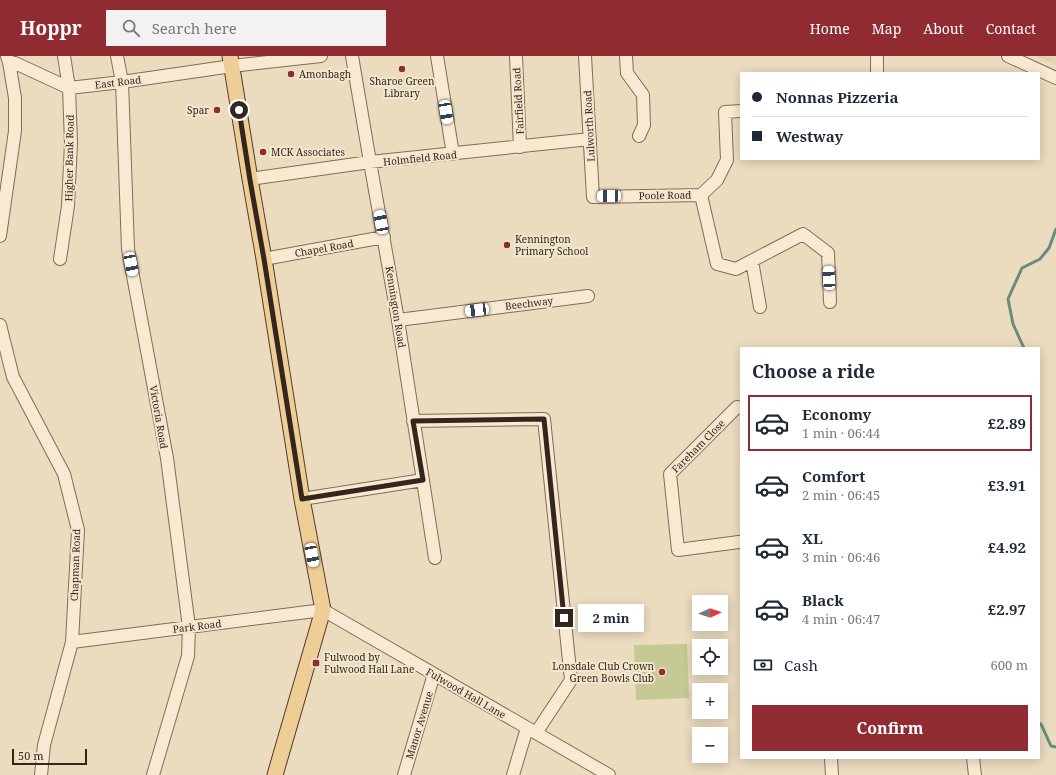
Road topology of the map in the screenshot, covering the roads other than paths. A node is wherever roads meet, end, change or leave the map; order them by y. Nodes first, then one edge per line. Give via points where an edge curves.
1 (64, 56) edge
2 (117, 56) edge
3 (321, 56) edge
4 (352, 56) edge
5 (437, 56) edge
6 (516, 56) edge
7 (585, 56) edge
8 (626, 56) edge
9 (877, 56) edge
10 (1008, 56) edge
11 (8, 59) edge
12 (231, 61) edge
13 (878, 72) edge
14 (1056, 78) edge
15 (122, 82) junction
16 (69, 88) junction
17 (740, 111) edge
18 (639, 136) dead end
19 (590, 139) junction
20 (520, 147) junction
21 (453, 154) junction
22 (370, 162) junction
23 (250, 180) junction
24 (701, 195) junction
25 (593, 197) joint
26 (0, 236) edge
27 (384, 237) junction
28 (60, 259) dead end
29 (264, 259) junction
30 (752, 261) junction
31 (588, 296) dead end
32 (830, 302) dead end
33 (760, 307) dead end
34 (398, 320) junction
35 (0, 325) edge
36 (740, 408) edge
37 (413, 421) junction
38 (423, 480) junction
39 (302, 499) junction
40 (740, 542) dead end
41 (434, 558) dead end
42 (323, 610) junction
43 (189, 627) junction
44 (72, 642) junction
45 (434, 674) junction
46 (531, 730) junction
47 (831, 759) edge
48 (973, 759) edge
49 (41, 775) edge
50 (153, 775) edge
51 (276, 775) edge
52 (404, 775) edge
53 (513, 775) edge
54 (609, 775) edge
55 (832, 775) edge
56 (975, 775) edge

1 - 16 street, Higher Bank Road
2 - 15 street, Victoria Road
3 - 12 street, East Road
4 - 22 street, Kennington Road
5 - 21 street
6 - 20 street, Fairfield Road
7 - 19 street, Lulworth Road
8 - 18 street via 627,73 643,94 644,125
9 - 13 street
10 - 14 street
11 - 16 street
11 - 26 street via 16,98 16,131
12 - 15 street, East Road
12 - 23 main road
15 - 16 street, East Road
15 - 43 street, Victoria Road via 128,249 167,458
16 - 28 street, Higher Bank Road via 71,143 68,206
17 - 24 street, Poole Road via 725,112 726,160 717,180
19 - 20 street, Holmfield Road
19 - 25 street, Lulworth Road
20 - 21 street, Holmfield Road
21 - 22 street, Holmfield Road
22 - 23 street, Holmfield Road
22 - 27 street, Kennington Road
23 - 29 main road
24 - 25 street, Poole Road
24 - 30 street via 717,264 736,269
27 - 29 street, Chapel Road
27 - 34 street, Kennington Road
29 - 39 main road
30 - 32 street via 803,234 828,253
30 - 33 street
31 - 34 street, Beechway
34 - 37 street, Kennington Road
35 - 44 street, Chapman Road via 13,377 64,474 78,530
36 - 40 street, Fareham Close via 737,407 670,474 678,550
37 - 38 street, Kennington Road
37 - 46 street via 544,419 571,680
38 - 39 street
38 - 41 street, Kennington Road
39 - 42 main road
42 - 43 street, Park Road
42 - 45 street, Fulwood Hall Lane
42 - 51 main road
43 - 44 street, Park Road
43 - 50 street, Victoria Road via 188,656
44 - 49 street, Chapman Road via 44,745
45 - 46 street, Fulwood Hall Lane
45 - 52 street, Manor Avenue
46 - 53 street
46 - 54 street, Fulwood Hall Lane
47 - 55 street
48 - 56 street

